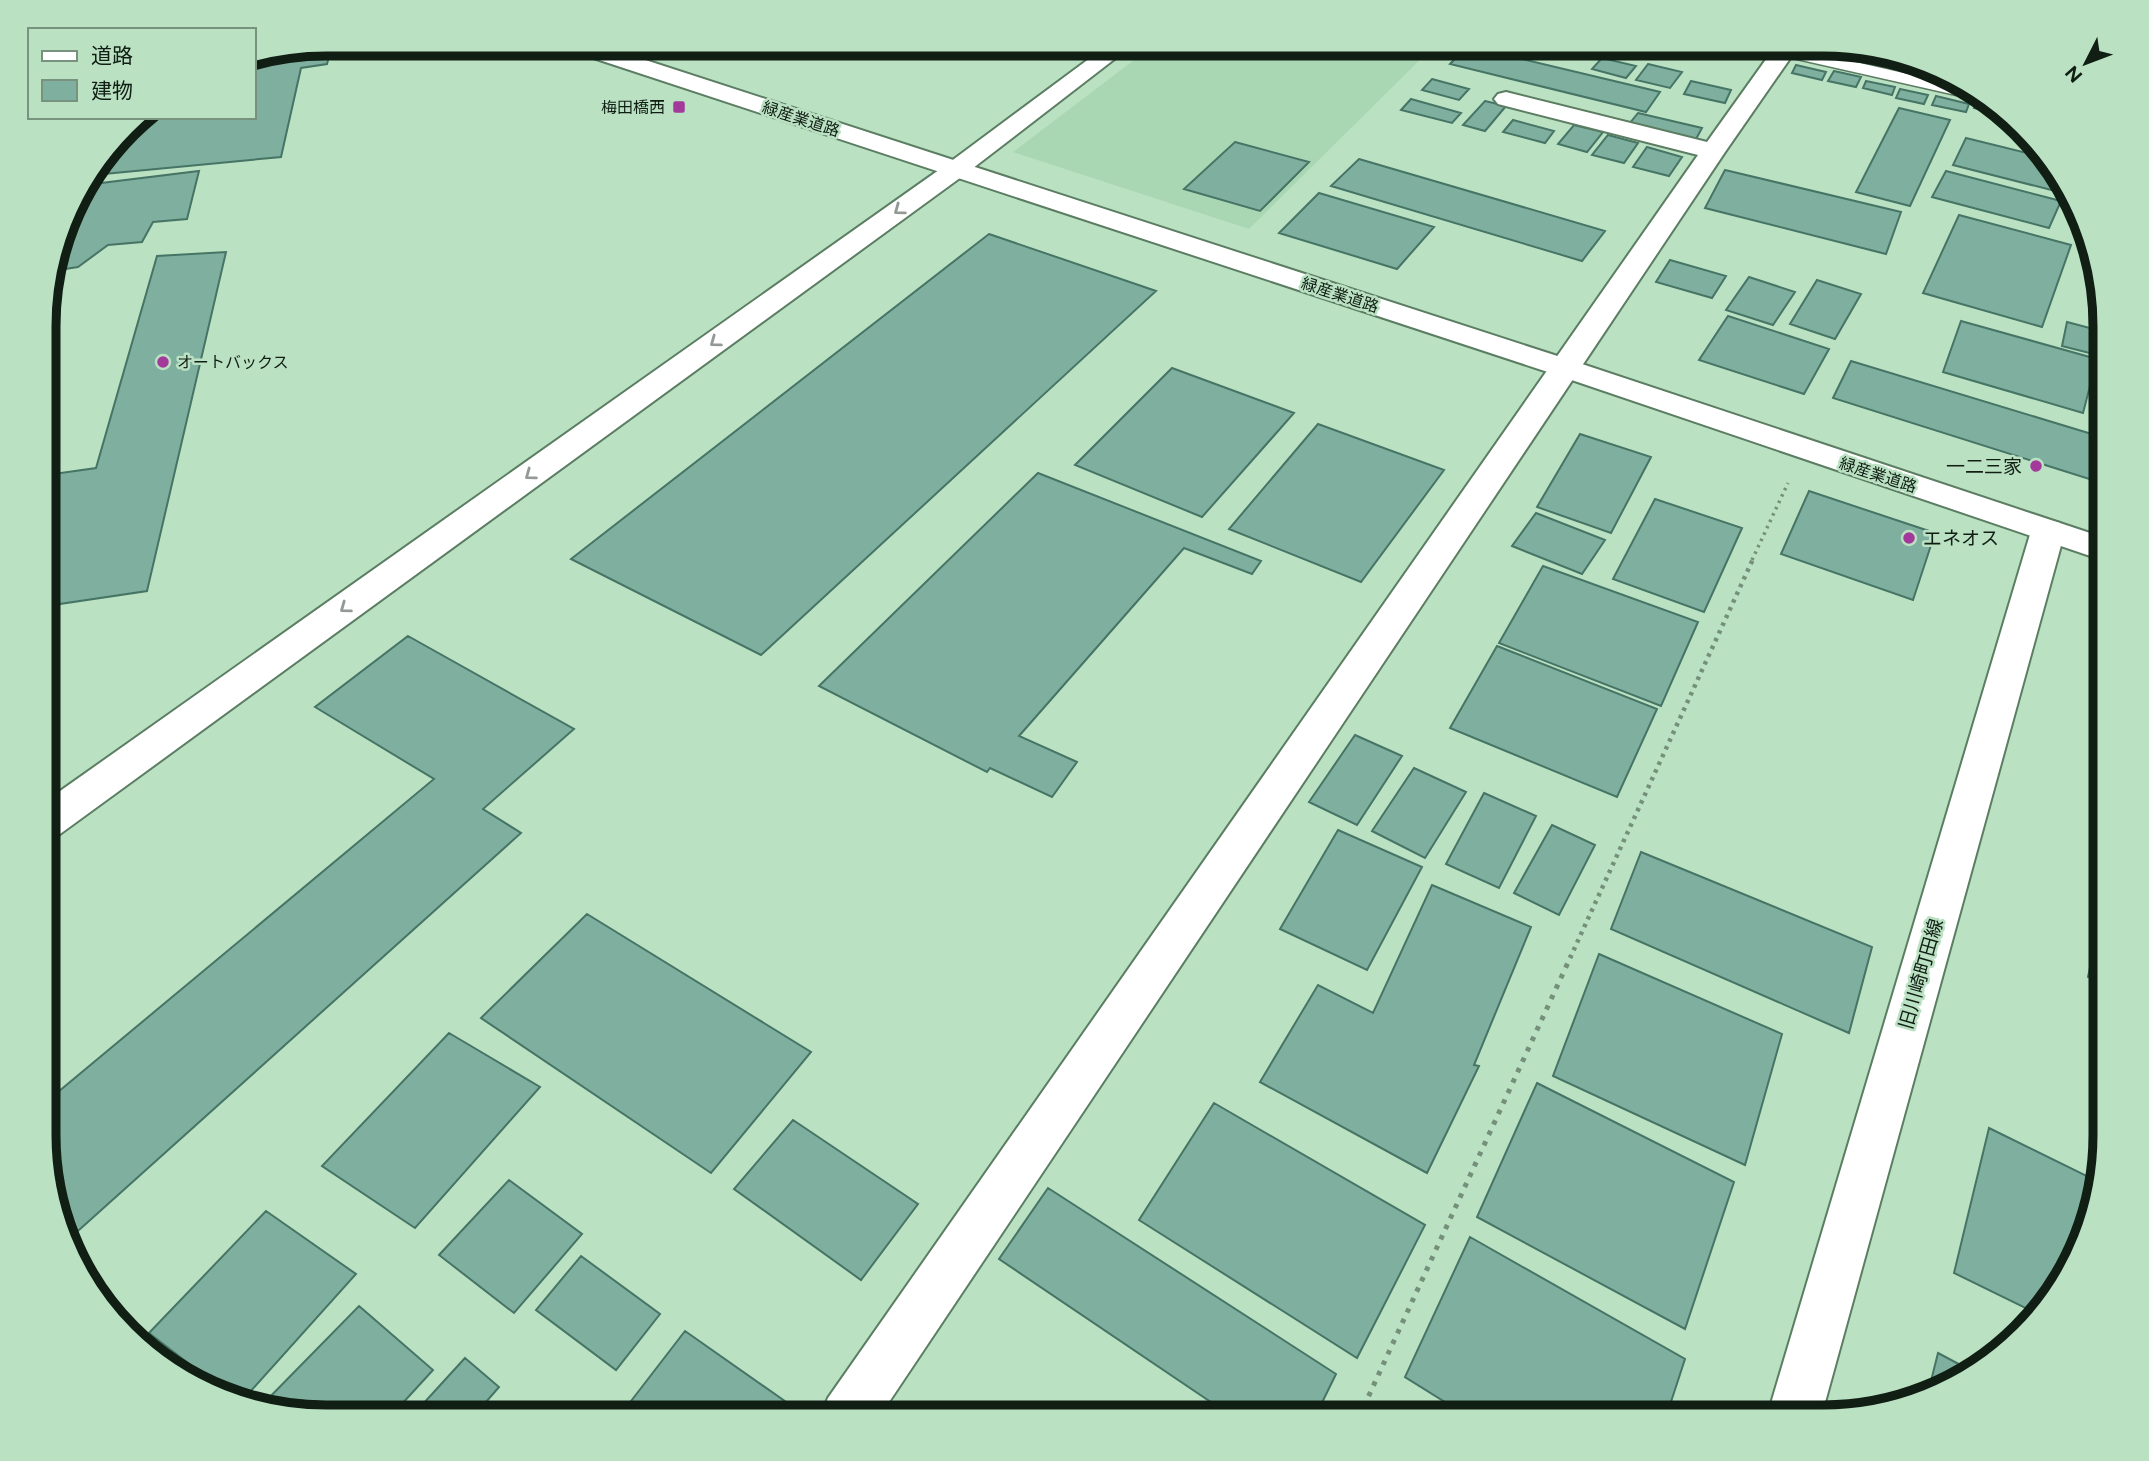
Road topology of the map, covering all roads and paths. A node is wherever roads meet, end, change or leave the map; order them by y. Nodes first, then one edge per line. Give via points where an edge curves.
1 (610, 56) edge
2 (1107, 56) edge
3 (1781, 56) edge
4 (1827, 56) edge
5 (1925, 76) edge
6 (1506, 99) dead end
7 (1713, 151) junction
8 (955, 170) junction
9 (1565, 368) junction
10 (1803, 450) junction
11 (2048, 531) junction
12 (2093, 546) edge
13 (56, 816) edge
14 (855, 1405) edge
15 (1365, 1405) edge
16 (1797, 1405) edge

1 - 8 street, 緑産業道路
2 - 8 street
3 - 7 street
4 - 5 lane
6 - 7 street
7 - 9 street
8 - 9 street, 緑産業道路
8 -> 13 street
9 - 10 street, 緑産業道路
9 - 14 street
10 - 11 street, 緑産業道路
10 - 15 path
11 - 12 street, 緑産業道路
11 - 16 street, 旧川崎町田線

